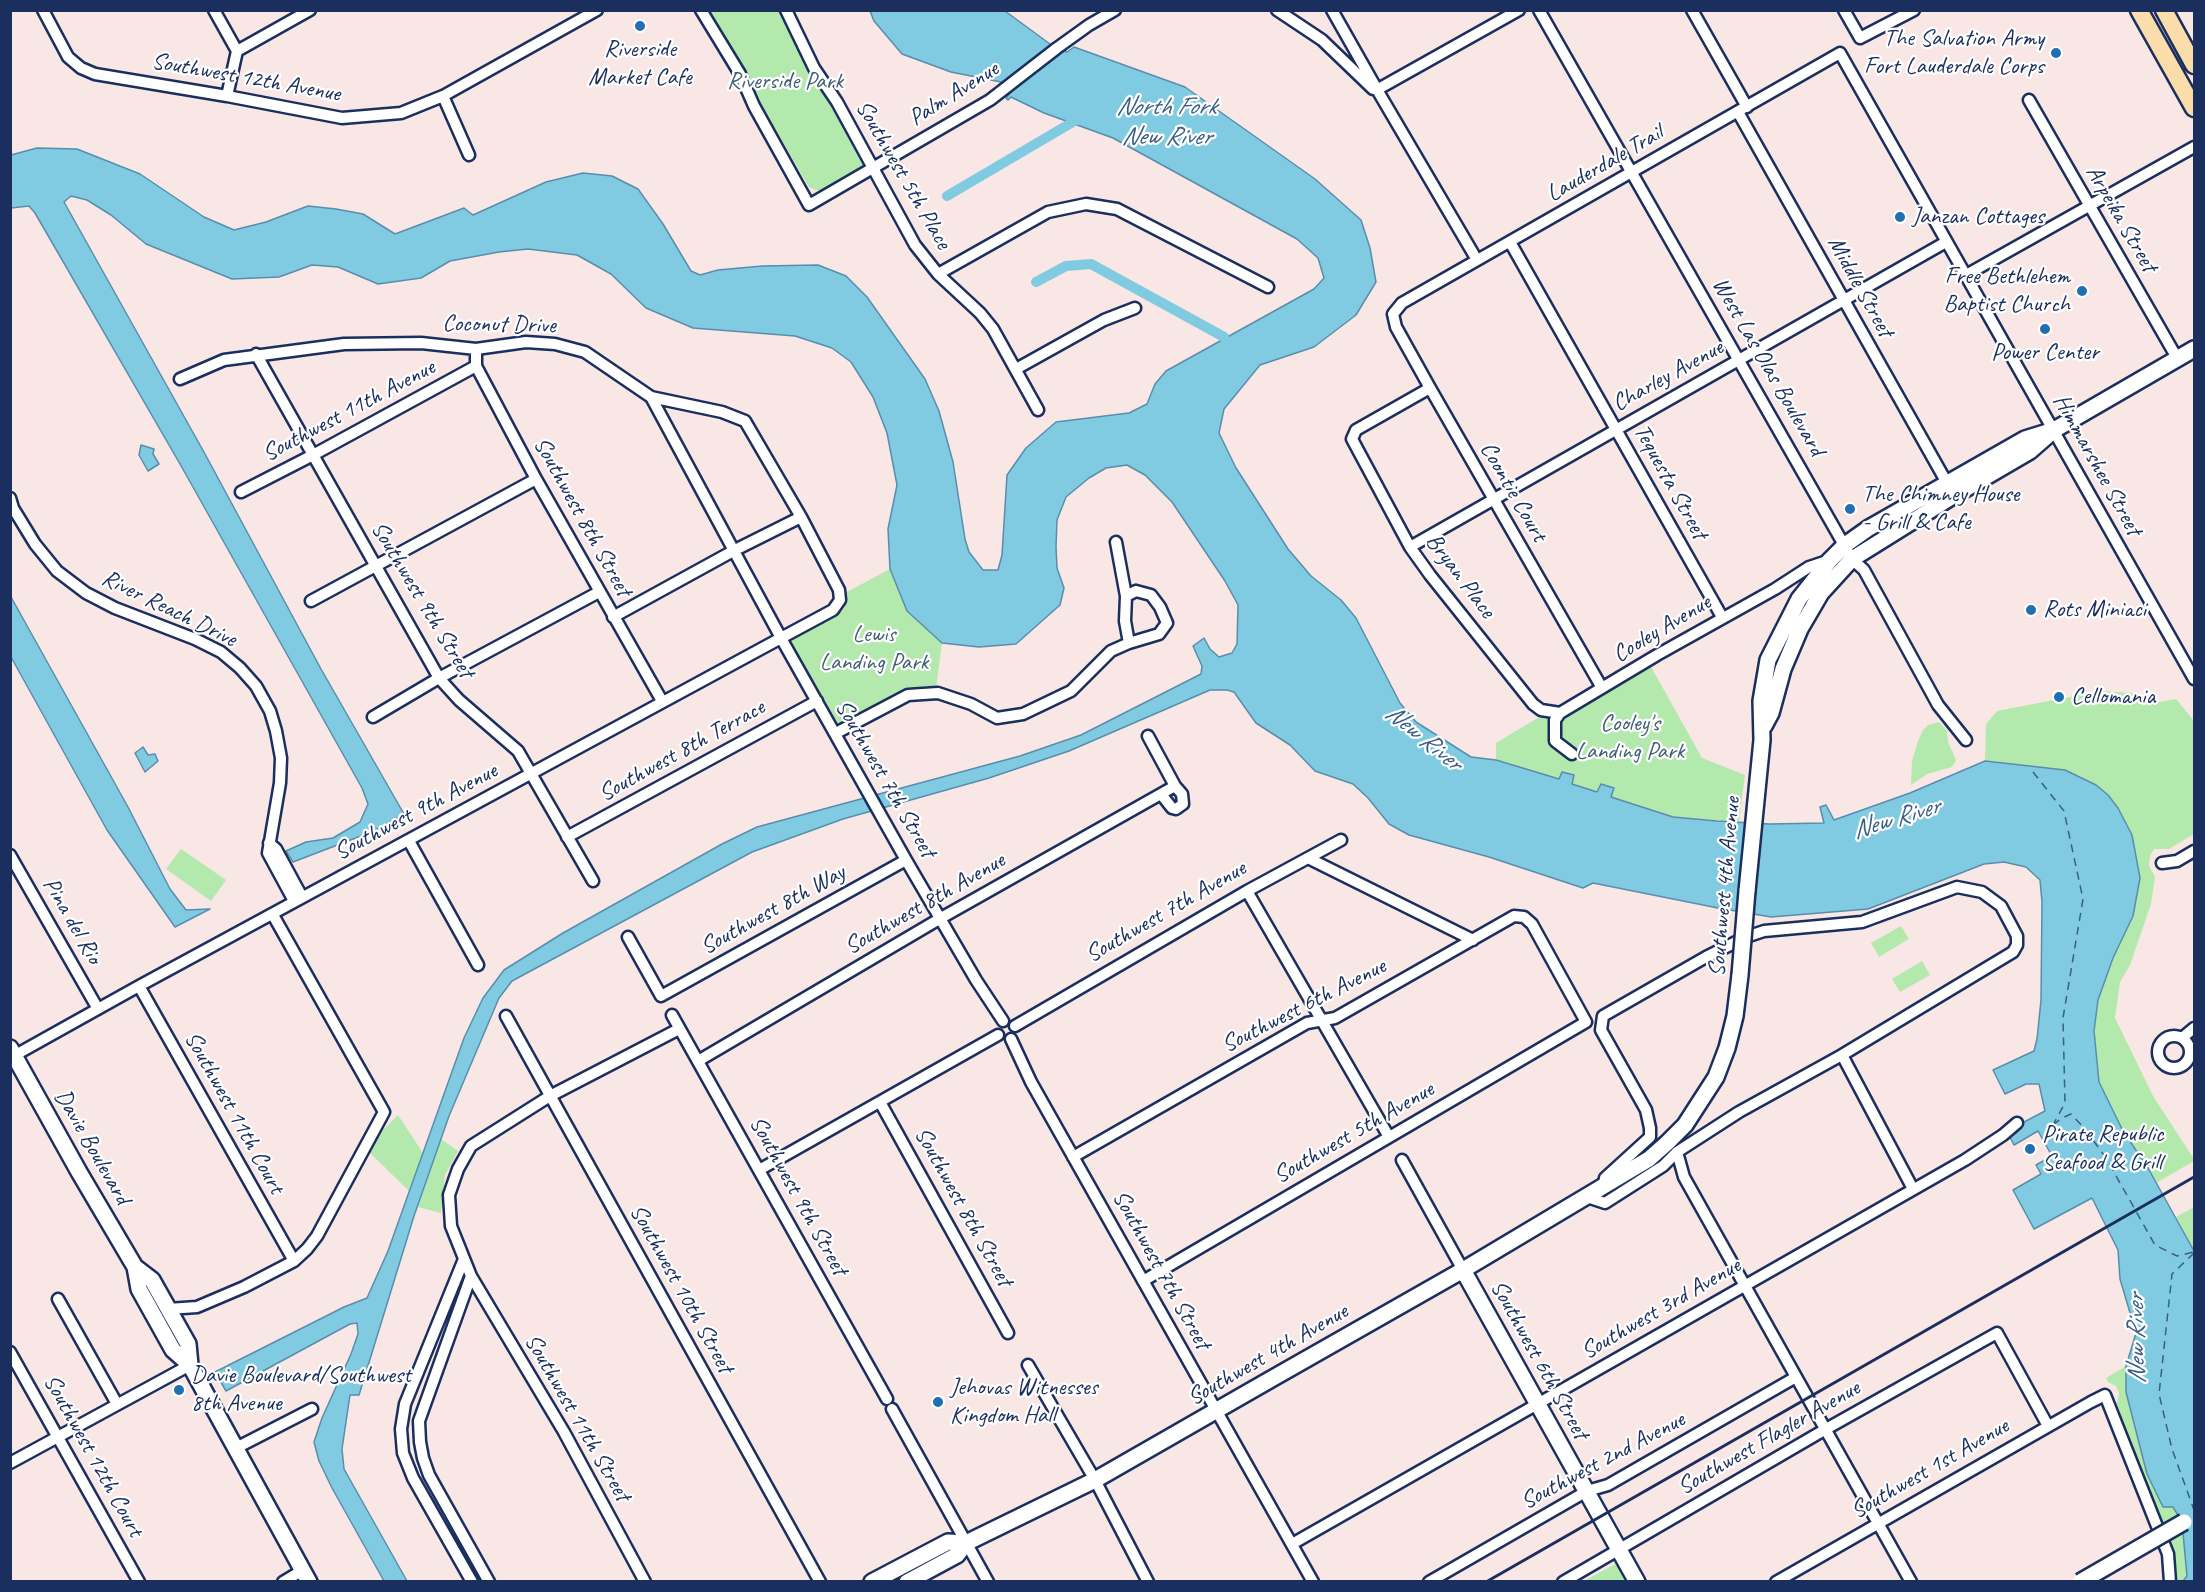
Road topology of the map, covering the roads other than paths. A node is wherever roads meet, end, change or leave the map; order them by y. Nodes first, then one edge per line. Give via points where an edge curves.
1 (43, 10) edge
2 (214, 10) edge
3 (310, 10) edge
4 (597, 10) edge
5 (701, 10) edge
6 (786, 10) edge
7 (1115, 10) edge
8 (1277, 10) edge
9 (1332, 10) edge
10 (1519, 10) edge
11 (1539, 10) edge
12 (1692, 10) edge
13 (1844, 10) edge
14 (1914, 10) edge
15 (2139, 10) edge
16 (2164, 10) edge
17 (237, 51) junction
18 (1840, 53) joint
19 (2194, 65) edge
20 (1377, 89) junction
21 (227, 96) junction
22 (443, 96) junction
23 (2029, 100) dead end
24 (2194, 108) edge
25 (1743, 109) junction
26 (2194, 147) edge
27 (469, 155) dead end
28 (873, 169) junction
29 (1632, 172) junction
30 (2089, 206) junction
31 (1510, 242) junction
32 (1946, 242) junction
33 (1478, 260) junction
34 (938, 274) junction
35 (1966, 275) junction
36 (1268, 286) dead end
37 (1844, 301) junction
38 (1135, 308) dead end
39 (1393, 314) joint
40 (476, 349) junction
41 (2194, 349) edge
42 (256, 354) junction
43 (2177, 358) junction
44 (1740, 360) junction
45 (476, 366) junction
46 (1016, 369) junction
47 (180, 379) dead end
48 (1430, 388) junction
49 (651, 397) junction
50 (1038, 410) dead end
51 (1617, 429) junction
52 (2054, 430) junction
53 (313, 455) junction
54 (537, 479) junction
55 (1947, 483) junction
56 (241, 492) dead end
57 (10, 498) edge
58 (1493, 500) junction
59 (801, 517) junction
60 (1116, 542) dead end
61 (1410, 547) junction
62 (735, 550) junction
63 (1849, 552) junction
64 (1830, 560) junction
65 (375, 567) junction
66 (599, 592) junction
67 (1126, 596) junction
68 (840, 600) joint
69 (311, 601) dead end
70 (613, 617) junction
71 (1722, 617) junction
72 (782, 638) junction
73 (1129, 643) junction
74 (2194, 677) edge
75 (439, 678) junction
76 (1602, 688) junction
77 (662, 701) junction
78 (817, 701) junction
79 (1560, 713) junction
80 (373, 717) dead end
81 (836, 733) junction
82 (1762, 735) junction
83 (1148, 736) dead end
84 (1966, 740) dead end
85 (1572, 754) dead end
86 (532, 773) junction
87 (1175, 786) junction
88 (1161, 794) junction
89 (567, 837) junction
90 (409, 840) junction
91 (1341, 840) dead end
92 (2194, 851) edge
93 (10, 855) edge
94 (1308, 858) junction
95 (906, 860) junction
96 (2162, 863) dead end
97 (593, 881) dead end
98 (1247, 891) junction
99 (298, 899) junction
100 (273, 915) junction
101 (941, 918) junction
102 (628, 937) dead end
103 (1473, 940) junction
104 (478, 965) dead end
105 (139, 986) junction
106 (98, 1009) junction
107 (672, 1015) dead end
108 (506, 1016) dead end
109 (1322, 1020) junction
110 (1002, 1021) junction
111 (1586, 1022) joint
112 (1015, 1026) junction
113 (2194, 1028) edge
114 (680, 1029) junction
115 (998, 1035) junction
116 (2182, 1038) junction
117 (1011, 1039) junction
118 (12, 1054) edge
119 (1842, 1055) junction
120 (2192, 1060) edge
121 (698, 1061) junction
122 (550, 1096) junction
123 (880, 1102) junction
124 (2017, 1123) dead end
125 (1389, 1137) junction
126 (1677, 1152) junction
127 (1073, 1157) junction
128 (1402, 1160) dead end
129 (1663, 1166) junction
130 (759, 1170) junction
131 (1684, 1177) junction
132 (1603, 1187) junction
133 (1913, 1189) junction
134 (1587, 1197) junction
135 (464, 1259) junction
136 (294, 1260) junction
137 (135, 1267) junction
138 (1462, 1270) junction
139 (471, 1276) junction
140 (1143, 1281) junction
141 (1744, 1286) junction
142 (58, 1299) dead end
143 (168, 1309) junction
144 (1008, 1333) dead end
145 (10, 1352) edge
146 (190, 1365) junction
147 (1028, 1365) dead end
148 (1797, 1377) junction
149 (117, 1404) junction
150 (1538, 1405) junction
151 (312, 1409) dead end
152 (1216, 1411) junction
153 (2048, 1426) junction
154 (1826, 1429) junction
155 (58, 1437) junction
156 (236, 1448) junction
157 (10, 1463) edge
158 (1095, 1480) junction
159 (1587, 1491) junction
160 (442, 1498) junction
161 (428, 1505) junction
162 (2194, 1516) edge
163 (1879, 1523) junction
164 (966, 1543) junction
165 (1292, 1544) junction
166 (1619, 1550) junction
167 (306, 1576) edge
168 (139, 1581) edge
169 (283, 1581) edge
170 (472, 1581) edge
171 (489, 1581) edge
172 (645, 1581) edge
173 (820, 1581) edge
174 (872, 1581) edge
175 (907, 1581) edge
176 (988, 1581) edge
177 (1148, 1581) edge
178 (1313, 1581) edge
179 (1429, 1581) edge
180 (1563, 1581) edge
181 (1637, 1581) edge
182 (1776, 1581) edge
183 (1911, 1581) edge
184 (2080, 1581) edge
185 (2170, 1581) edge

1 - 21 street, Southwest 12th Avenue via 68,57 81,68 95,74
2 - 17 street
3 - 17 street
4 - 22 street, Southwest 12th Avenue
5 - 28 street, Palm Avenue via 740,74 809,205
6 - 28 street, Southwest 5th Place via 814,68
7 - 28 street, Palm Avenue via 1057,48 990,100
8 - 20 street via 1322,40
9 - 20 street
10 - 20 street
11 - 29 street, West Las Olas Boulevard
12 - 25 street, Middle Street
13 - 14 street via 1860,38
15 - 24 main road
16 - 19 main road
17 - 21 street
18 - 25 street, Lauderdale Trail
18 - 32 street, Himmarshee Street
20 - 33 street
21 - 22 street, Southwest 12th Avenue via 342,118 401,112
22 - 27 street
23 - 30 street, Arpeika Street
25 - 29 street, Lauderdale Trail
25 - 37 street, Middle Street
26 - 30 street
28 - 34 street, Southwest 5th Place via 915,245
29 - 31 street, Lauderdale Trail
29 - 44 street, West Las Olas Boulevard
30 - 35 street
30 - 43 street, Arpeika Street
31 - 33 street, Lauderdale Trail
31 - 51 street, Tequesta Street
32 - 35 street, Himmarshee Street
32 - 37 street, Charley Avenue
33 - 39 street, Lauderdale Trail via 1402,303
34 - 36 street via 1048,212 1086,204 1117,209
34 - 46 street, Southwest 5th Place via 980,313
35 - 52 street, Himmarshee Street
37 - 44 street, Charley Avenue
37 - 55 street, Middle Street
38 - 46 street via 1104,320
39 - 48 street, Coontie Court via 1396,327
40 - 42 street, Coconut Drive via 421,343 344,344
40 - 45 street, Southwest 8th Street
40 - 49 street, Coconut Drive via 526,342 585,352
41 - 43 main road
42 - 47 street, Coconut Drive via 224,360
42 - 53 street, Southwest 9th Street
43 - 52 main road
44 - 51 street, Charley Avenue
44 - 63 street, West Las Olas Boulevard
45 - 53 street, Southwest 11th Avenue
45 - 54 street, Southwest 8th Street
46 - 50 street, Southwest 5th Place
48 - 58 street, Coontie Court
48 - 61 street, Bryan Place via 1356,430 1352,439
49 - 59 street, Coconut Drive via 722,412 745,421
49 - 62 street, Southwest 7th Street
51 - 58 street, Charley Avenue
51 - 71 street, Tequesta Street
52 - 55 main road via 2025,439
52 - 63 main road via 2030,451
52 - 74 street, Himmarshee Street
53 - 56 street, Southwest 11th Avenue
53 - 65 street, Southwest 9th Street
54 - 65 street
54 - 66 street, Southwest 8th Street
55 - 63 main road via 1869,528
57 - 99 street, River Reach Drive via 35,544 57,571 115,608 221,652 256,686 270,711 281,758 268,843 276,849
58 - 61 street, Charley Avenue
58 - 76 street, Coontie Court
59 - 62 street
59 - 68 street, Coconut Drive via 839,590
60 - 67 street
61 - 79 street, Bryan Place via 1533,704 1541,710
62 - 70 street
62 - 72 street, Southwest 7th Street
63 - 64 main road, Southwest 4th Avenue
63 - 82 main road via 1800,629
63 - 84 street, West Las Olas Boulevard via 1864,570 1938,705
64 - 71 street, Cooley Avenue via 1809,567
64 - 82 main road, Southwest 4th Avenue via 1799,599 1768,660 1761,700
65 - 69 street
65 - 75 street, Southwest 9th Street
66 - 70 street, Southwest 8th Street
66 - 75 street
67 - 73 street
67 - 73 street via 1136,591 1151,595 1167,623 1159,634
68 - 72 street, Southwest 9th Avenue via 833,609
70 - 77 street, Southwest 8th Street
71 - 76 street, Cooley Avenue
72 - 77 street, Southwest 9th Avenue
72 - 78 street, Southwest 7th Street
73 - 81 street via 1111,651 1071,691 1023,714 997,718 938,693 908,695
75 - 80 street
75 - 86 street, Southwest 9th Street via 518,751
76 - 79 street, Cooley Avenue
77 - 86 street, Southwest 9th Avenue
78 - 81 street, Southwest 7th Street
78 - 89 street, Southwest 8th Terrace
79 - 85 street via 1555,720 1555,741
81 - 95 street, Southwest 7th Street
82 - 132 main road, Southwest 4th Avenue, bridge via 1740,975 1727,1048 1700,1104 1668,1143
83 - 87 street
86 - 89 street, Southwest 9th Street
86 - 90 street, Southwest 9th Avenue
87 - 88 street, Southwest 8th Avenue
87 - 88 street via 1184,796 1180,807 1172,808
88 - 101 street, Southwest 8th Avenue
89 - 97 street, Southwest 9th Street
90 - 99 street, Southwest 9th Avenue
90 - 104 street
91 - 94 street, Southwest 7th Avenue
92 - 96 street via 2177,861
93 - 106 street, Pina del Rio
94 - 98 street, Southwest 7th Avenue
94 - 103 street
95 - 101 street, Southwest 7th Street
95 - 102 street, Southwest 8th Way via 661,996
98 - 109 street
98 - 112 street, Southwest 7th Avenue
99 - 100 street, Southwest 9th Avenue
100 - 105 street, Southwest 9th Avenue
100 - 136 street via 384,1112 317,1236
101 - 110 street, Southwest 7th Street
101 - 121 street, Southwest 8th Avenue
103 - 109 street, Southwest 6th Avenue via 1335,1018
103 - 111 street, Southwest 6th Avenue via 1514,916 1524,916
105 - 106 street, Southwest 9th Avenue
105 - 136 street, Southwest 11th Court
106 - 118 street, Southwest 9th Avenue
107 - 114 street, Southwest 9th Street
108 - 122 street, Southwest 10th Street
109 - 125 street
109 - 127 street, Southwest 6th Avenue via 1307,1023
110 - 112 street via 1009,1020
110 - 115 street via 996,1028
111 - 125 street, Southwest 5th Avenue
112 - 117 street via 1016,1034
113 - 116 street
114 - 121 street, Southwest 9th Street
114 - 122 street
115 - 117 street via 1004,1040
115 - 123 street
116 - 120 street via 2189,1046
116 - 120 street via 2172,1036 2163,1040 2158,1050 2160,1060 2174,1068
117 - 127 street, Southwest 7th Street
118 - 137 main road, Davie Boulevard
119 - 126 street
119 - 132 street via 2013,952 2017,936 2001,906 1982,892 1958,887 1862,922 1764,931 1691,965 1603,1016 1601,1030 1646,1110 1650,1128 1650,1137 1605,1178
119 - 133 street
121 - 130 street, Southwest 9th Street
122 - 135 street via 471,1146 458,1169 449,1195 451,1226
122 - 173 street, Southwest 10th Street
123 - 130 street
123 - 144 street, Southwest 8th Street
124 - 133 street, Southwest 3rd Avenue via 1965,1160
125 - 140 street, Southwest 5th Avenue
126 - 129 street
126 - 131 street
127 - 140 street, Southwest 7th Street
128 - 138 street, Southwest 6th Street
129 - 131 street
129 - 134 street via 1605,1203
130 - 164 street, Southwest 9th Street
131 - 141 street
132 - 134 main road, Southwest 4th Avenue
133 - 141 street, Southwest 3rd Avenue
134 - 138 main road, Southwest 4th Avenue
135 - 139 street
135 - 161 street via 405,1404 401,1429 404,1453
136 - 143 street via 205,1304
137 - 143 main road, Davie Boulevard via 152,1281
137 - 146 main road, Davie Boulevard via 139,1289 173,1350
138 - 150 main road, Southwest 6th Street
138 - 152 main road, Southwest 4th Avenue
139 - 160 street via 419,1422 423,1458
139 - 172 street, Southwest 11th Street via 564,1432
140 - 152 street, Southwest 7th Street
141 - 148 street
141 - 150 street, Southwest 3rd Avenue
142 - 149 street
143 - 146 main road, Davie Boulevard via 188,1344
145 - 155 street, Southwest 12th Court
146 - 149 street
146 - 156 main road, Davie Boulevard
147 - 158 street
148 - 154 street
148 - 159 street, Southwest 2nd Avenue via 1608,1485
149 - 155 street
150 - 159 main road, Southwest 6th Street
150 - 165 street, Southwest 3rd Avenue
151 - 156 street
152 - 158 main road, Southwest 4th Avenue
152 - 165 street, Southwest 7th Street
153 - 154 street, Southwest Flagler Avenue via 1997,1333
153 - 163 street, Southwest 1st Avenue
153 - 185 street, Southwest 1st Avenue via 2105,1395 2168,1554
154 - 163 street
154 - 166 street, Southwest Flagler Avenue
155 - 157 street
155 - 168 street, Southwest 12th Court
156 - 167 main road, Davie Boulevard
158 - 164 main road, Southwest 4th Avenue
158 - 177 street
159 - 166 main road, Southwest 6th Street
159 - 179 street, Southwest 2nd Avenue
160 - 161 street
160 - 171 street
161 - 170 street
162 - 184 main road, bridge
163 - 182 street, Southwest 1st Avenue
163 - 183 street
164 - 174 main road, Southwest 4th Avenue via 948,1542
164 - 175 main road, Southwest 4th Avenue via 957,1555
164 - 176 street, Southwest 9th Street
165 - 178 street, Southwest 7th Street
166 - 180 street, Southwest Flagler Avenue
166 - 181 main road, Southwest 6th Street
167 - 169 street

